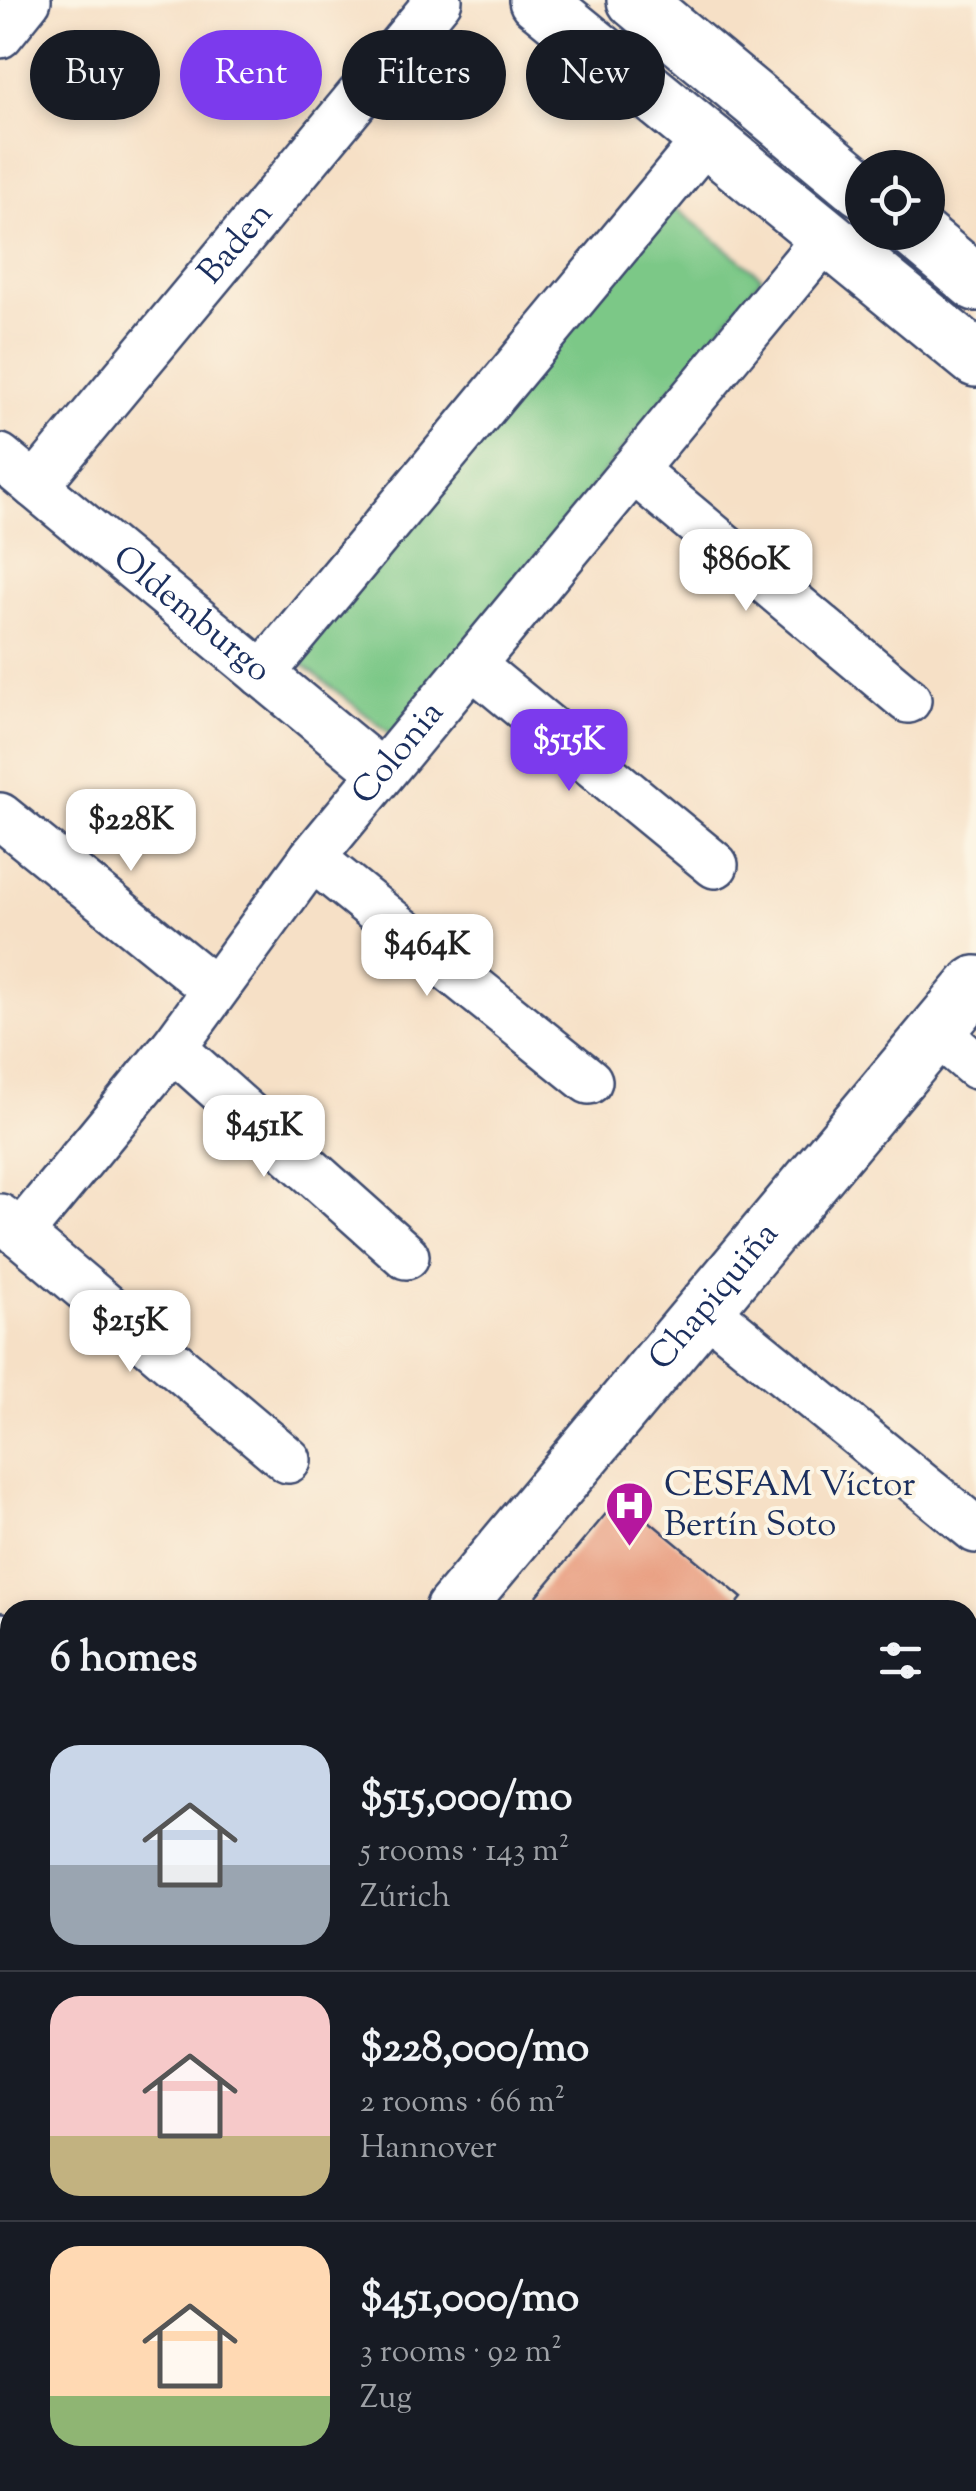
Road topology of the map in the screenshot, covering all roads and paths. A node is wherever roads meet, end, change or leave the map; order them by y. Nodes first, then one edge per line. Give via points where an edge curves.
1 (28, 0) edge
2 (439, 0) edge
3 (536, 0) edge
4 (634, 0) edge
5 (0, 34) edge
6 (706, 139) junction
7 (845, 175) edge
8 (826, 237) junction
9 (937, 250) edge
10 (976, 283) edge
11 (976, 360) edge
12 (0, 458) edge
13 (633, 470) junction
14 (35, 486) junction
15 (472, 665) junction
16 (262, 674) junction
17 (908, 700) dead end
18 (382, 773) junction
19 (0, 816) edge
20 (312, 858) junction
21 (715, 865) dead end
22 (976, 984) edge
23 (214, 990) junction
24 (173, 1048) junction
25 (956, 1049) edge
26 (589, 1081) dead end
27 (10, 1225) edge
28 (406, 1256) dead end
29 (706, 1310) junction
30 (288, 1460) dead end
31 (976, 1530) edge
32 (461, 1600) edge

1 - 5 street
2 - 14 street, Baden
3 - 6 street
4 - 7 street
6 - 8 street
6 - 16 street
8 - 11 street
8 - 13 street, Colonia
9 - 10 street
12 - 14 street, Oldemburgo
13 - 15 street, Colonia
13 - 17 street
14 - 16 street, Oldemburgo
15 - 18 street, Colonia
15 - 21 street
16 - 18 street, Oldemburgo
18 - 20 street, Colonia
19 - 23 street
20 - 23 street, Colonia
20 - 26 street
22 - 25 street, Chapiquiña
23 - 24 street, Colonia
24 - 27 street, Colonia
24 - 28 street
25 - 29 street, Chapiquiña
27 - 30 street
29 - 31 street
29 - 32 street, Chapiquiña

